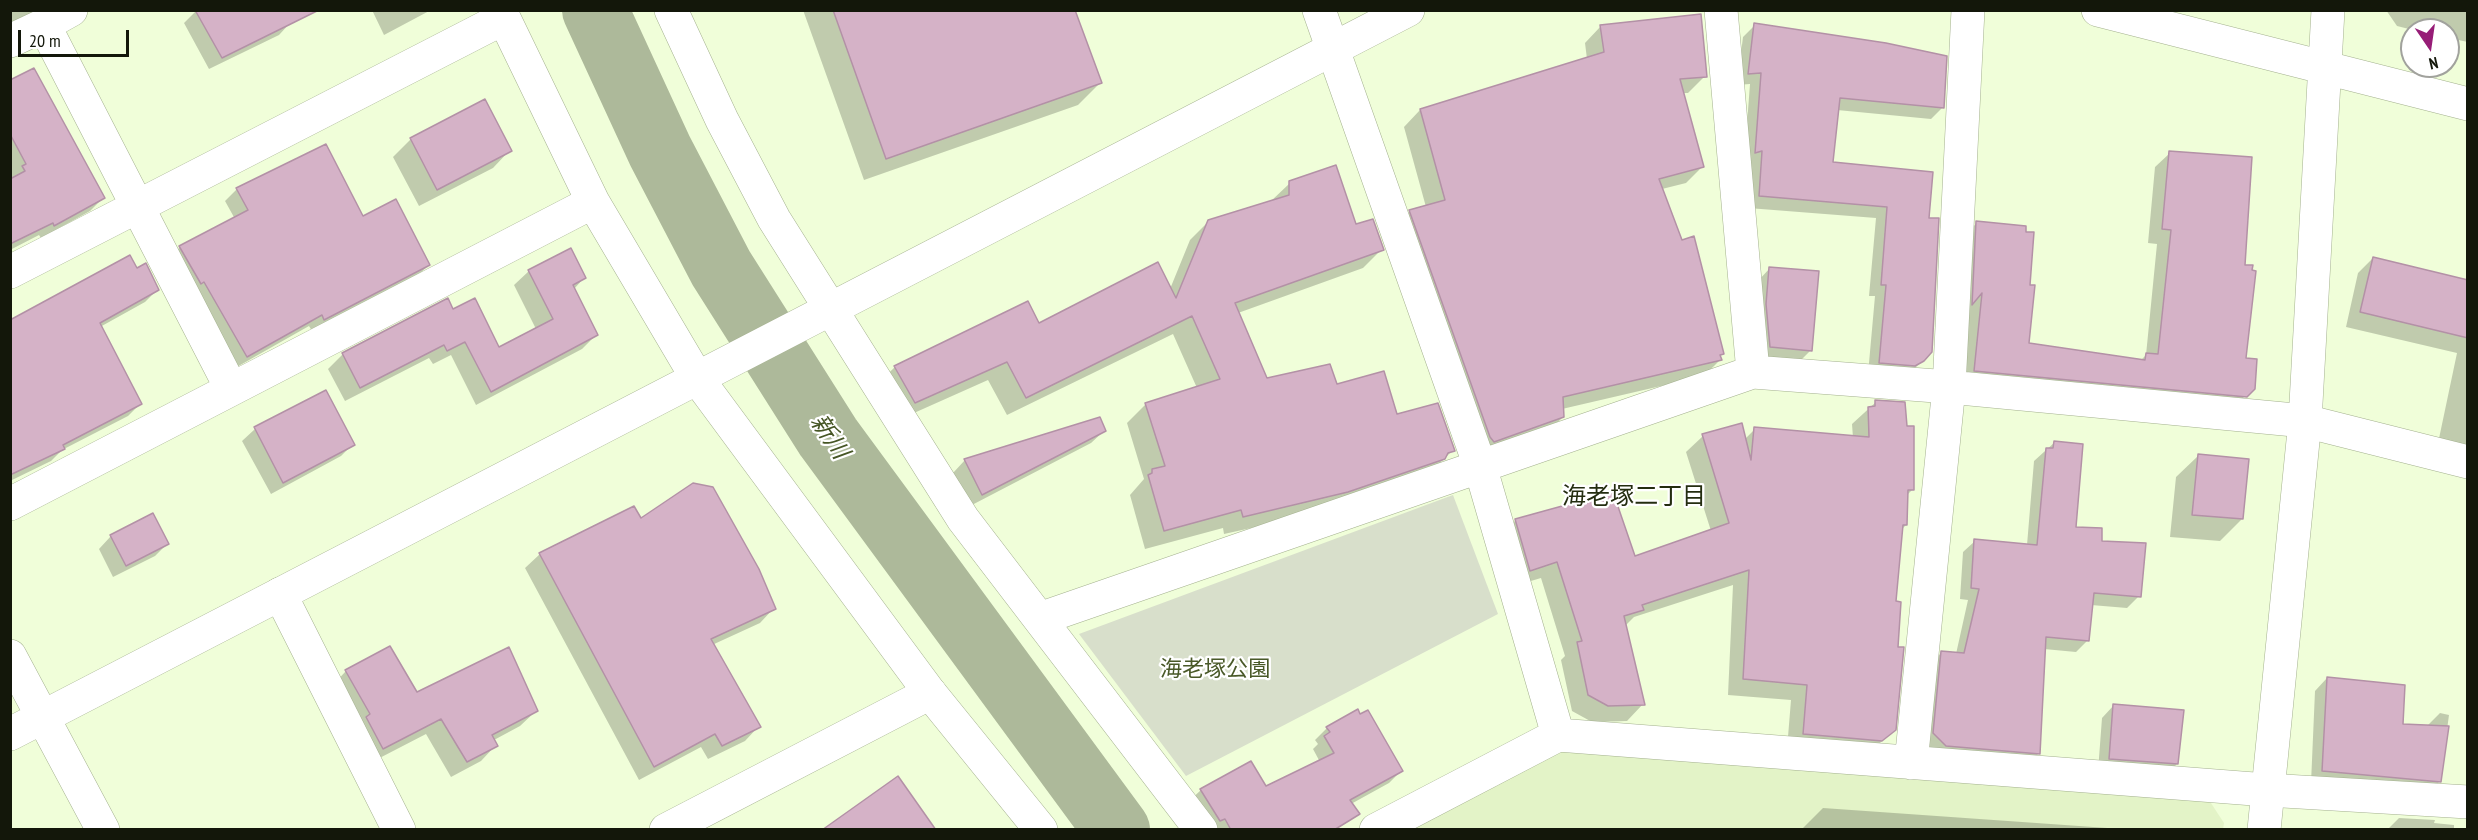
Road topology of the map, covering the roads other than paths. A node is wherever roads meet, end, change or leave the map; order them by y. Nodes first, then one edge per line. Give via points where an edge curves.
1 (671, 10) edge
2 (1319, 10) edge
3 (1408, 10) edge
4 (1721, 10) edge
5 (1968, 10) edge
6 (2098, 10) edge
7 (2328, 10) edge
8 (502, 14) edge
9 (57, 18) edge
10 (10, 41) edge
11 (1332, 48) junction
12 (2323, 67) junction
13 (2468, 104) edge
14 (593, 201) junction
15 (138, 206) junction
16 (10, 272) edge
17 (821, 313) junction
18 (710, 371) junction
19 (1753, 372) junction
20 (1948, 387) junction
21 (231, 388) junction
22 (2305, 421) junction
23 (2468, 462) edge
24 (1480, 466) junction
25 (10, 504) edge
26 (280, 594) junction
27 (1041, 618) junction
28 (10, 656) edge
29 (930, 693) junction
30 (42, 717) junction
31 (10, 734) edge
32 (1558, 735) junction
33 (1911, 763) junction
34 (2267, 790) junction
35 (2468, 802) edge
36 (103, 830) edge
37 (399, 830) edge
38 (666, 830) edge
39 (1041, 830) edge
40 (1201, 830) edge
41 (1376, 830) edge
42 (2264, 830) edge

1 - 17 street via 722,120
2 - 11 street
3 - 11 street
4 - 19 street
5 - 20 street
6 - 12 street
7 - 12 street
8 - 14 street
8 - 15 street
9 - 10 street
9 - 15 street
11 - 17 street
11 - 24 street
12 - 13 street
12 - 22 street
14 - 18 street
14 - 21 street
15 - 16 street
15 - 21 street
17 - 18 street
17 - 27 street via 963,519
18 - 26 street
18 - 29 street
19 - 20 street
19 - 24 street
20 - 22 street
20 - 33 street
21 - 25 street
22 - 23 street
22 - 34 street
24 - 27 street
24 - 32 street
26 - 30 street
26 - 37 street
27 - 40 street
28 - 30 street
29 - 38 street
29 - 39 street
30 - 31 street
30 - 36 street
32 - 33 street
32 - 41 street
33 - 34 street
34 - 35 street
34 - 42 street

